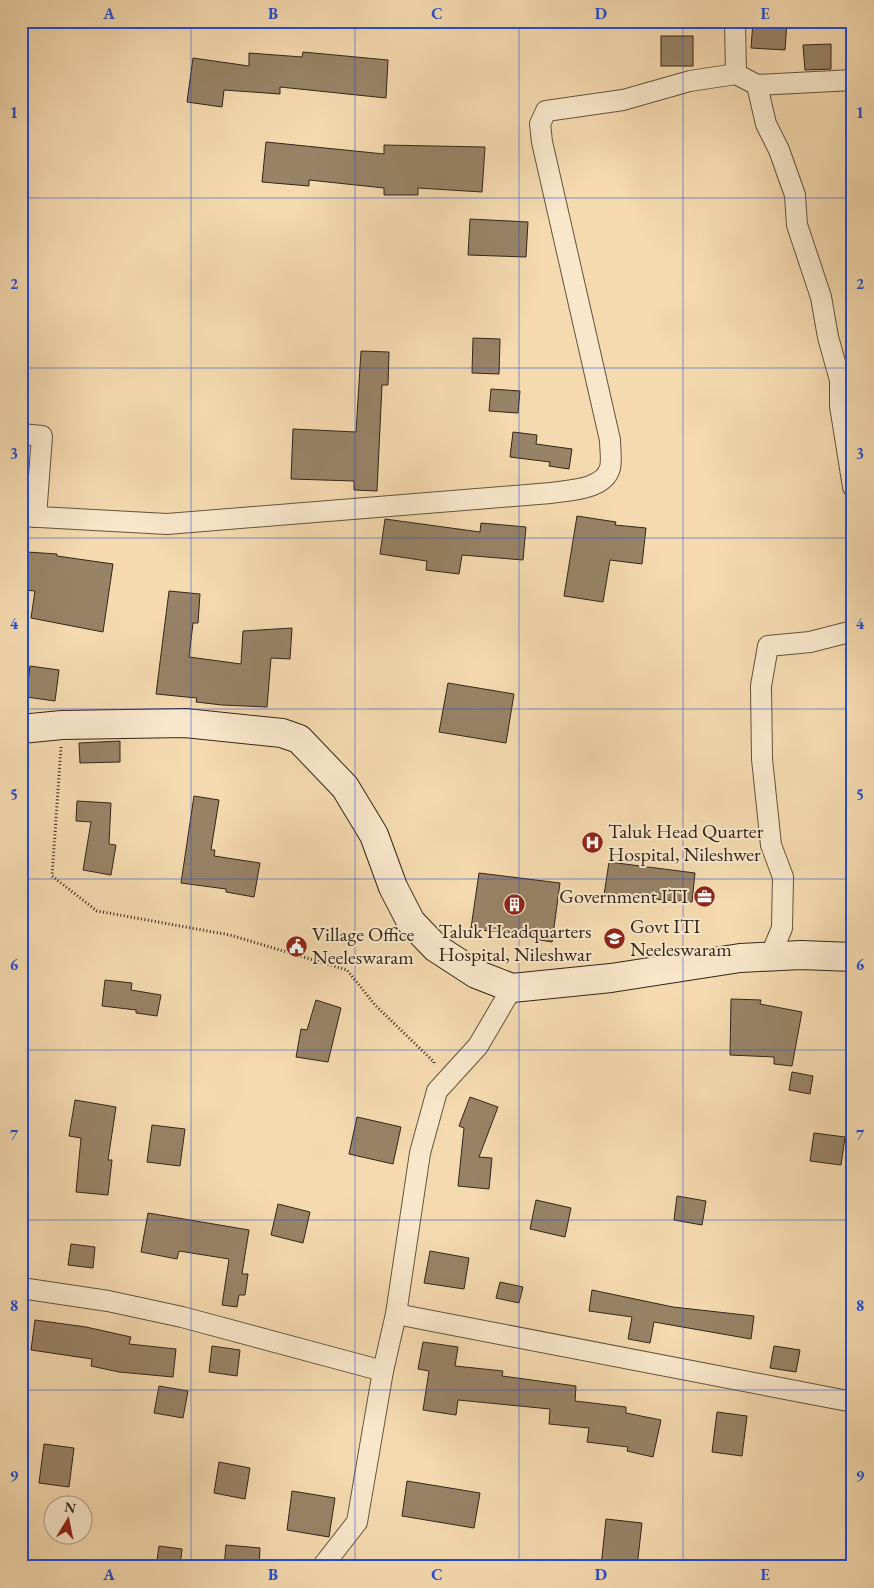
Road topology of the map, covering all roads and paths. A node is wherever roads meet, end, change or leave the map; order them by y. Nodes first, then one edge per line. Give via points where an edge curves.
1 (736, 21) edge
2 (736, 74) junction
3 (853, 80) edge
4 (757, 85) junction
5 (21, 434) edge
6 (853, 487) edge
7 (29, 517) edge
8 (853, 631) edge
9 (62, 725) junction
10 (21, 729) edge
11 (770, 957) junction
12 (853, 957) edge
13 (512, 988) junction
14 (438, 1090) junction
15 (21, 1288) edge
16 (396, 1314) junction
17 (383, 1371) junction
18 (853, 1402) edge
19 (322, 1567) edge

1 - 2 street
2 - 4 street
2 - 7 street via 690,81 623,100 546,111 540,124 610,440 610,469 598,483 550,493 167,524
3 - 4 street
4 - 6 street via 766,124 795,195 797,225 821,297 840,380 840,406
5 - 7 street via 42,436
8 - 11 street via 810,642 768,646 766,652 761,686 762,759 771,845 783,877 782,928
9 - 10 main road
9 - 13 main road via 185,724 282,733 299,739 345,787 374,835 393,887 411,922 436,948 476,974
9 - 14 path via 52,876 97,911 230,935 347,970 376,1005 434,1062
11 - 12 main road
11 - 13 main road via 740,958 611,978
13 - 14 street via 478,1046
14 - 16 street via 420,1153
15 - 17 street via 108,1301 182,1317
16 - 17 street
16 - 18 street
17 - 19 street via 357,1522

